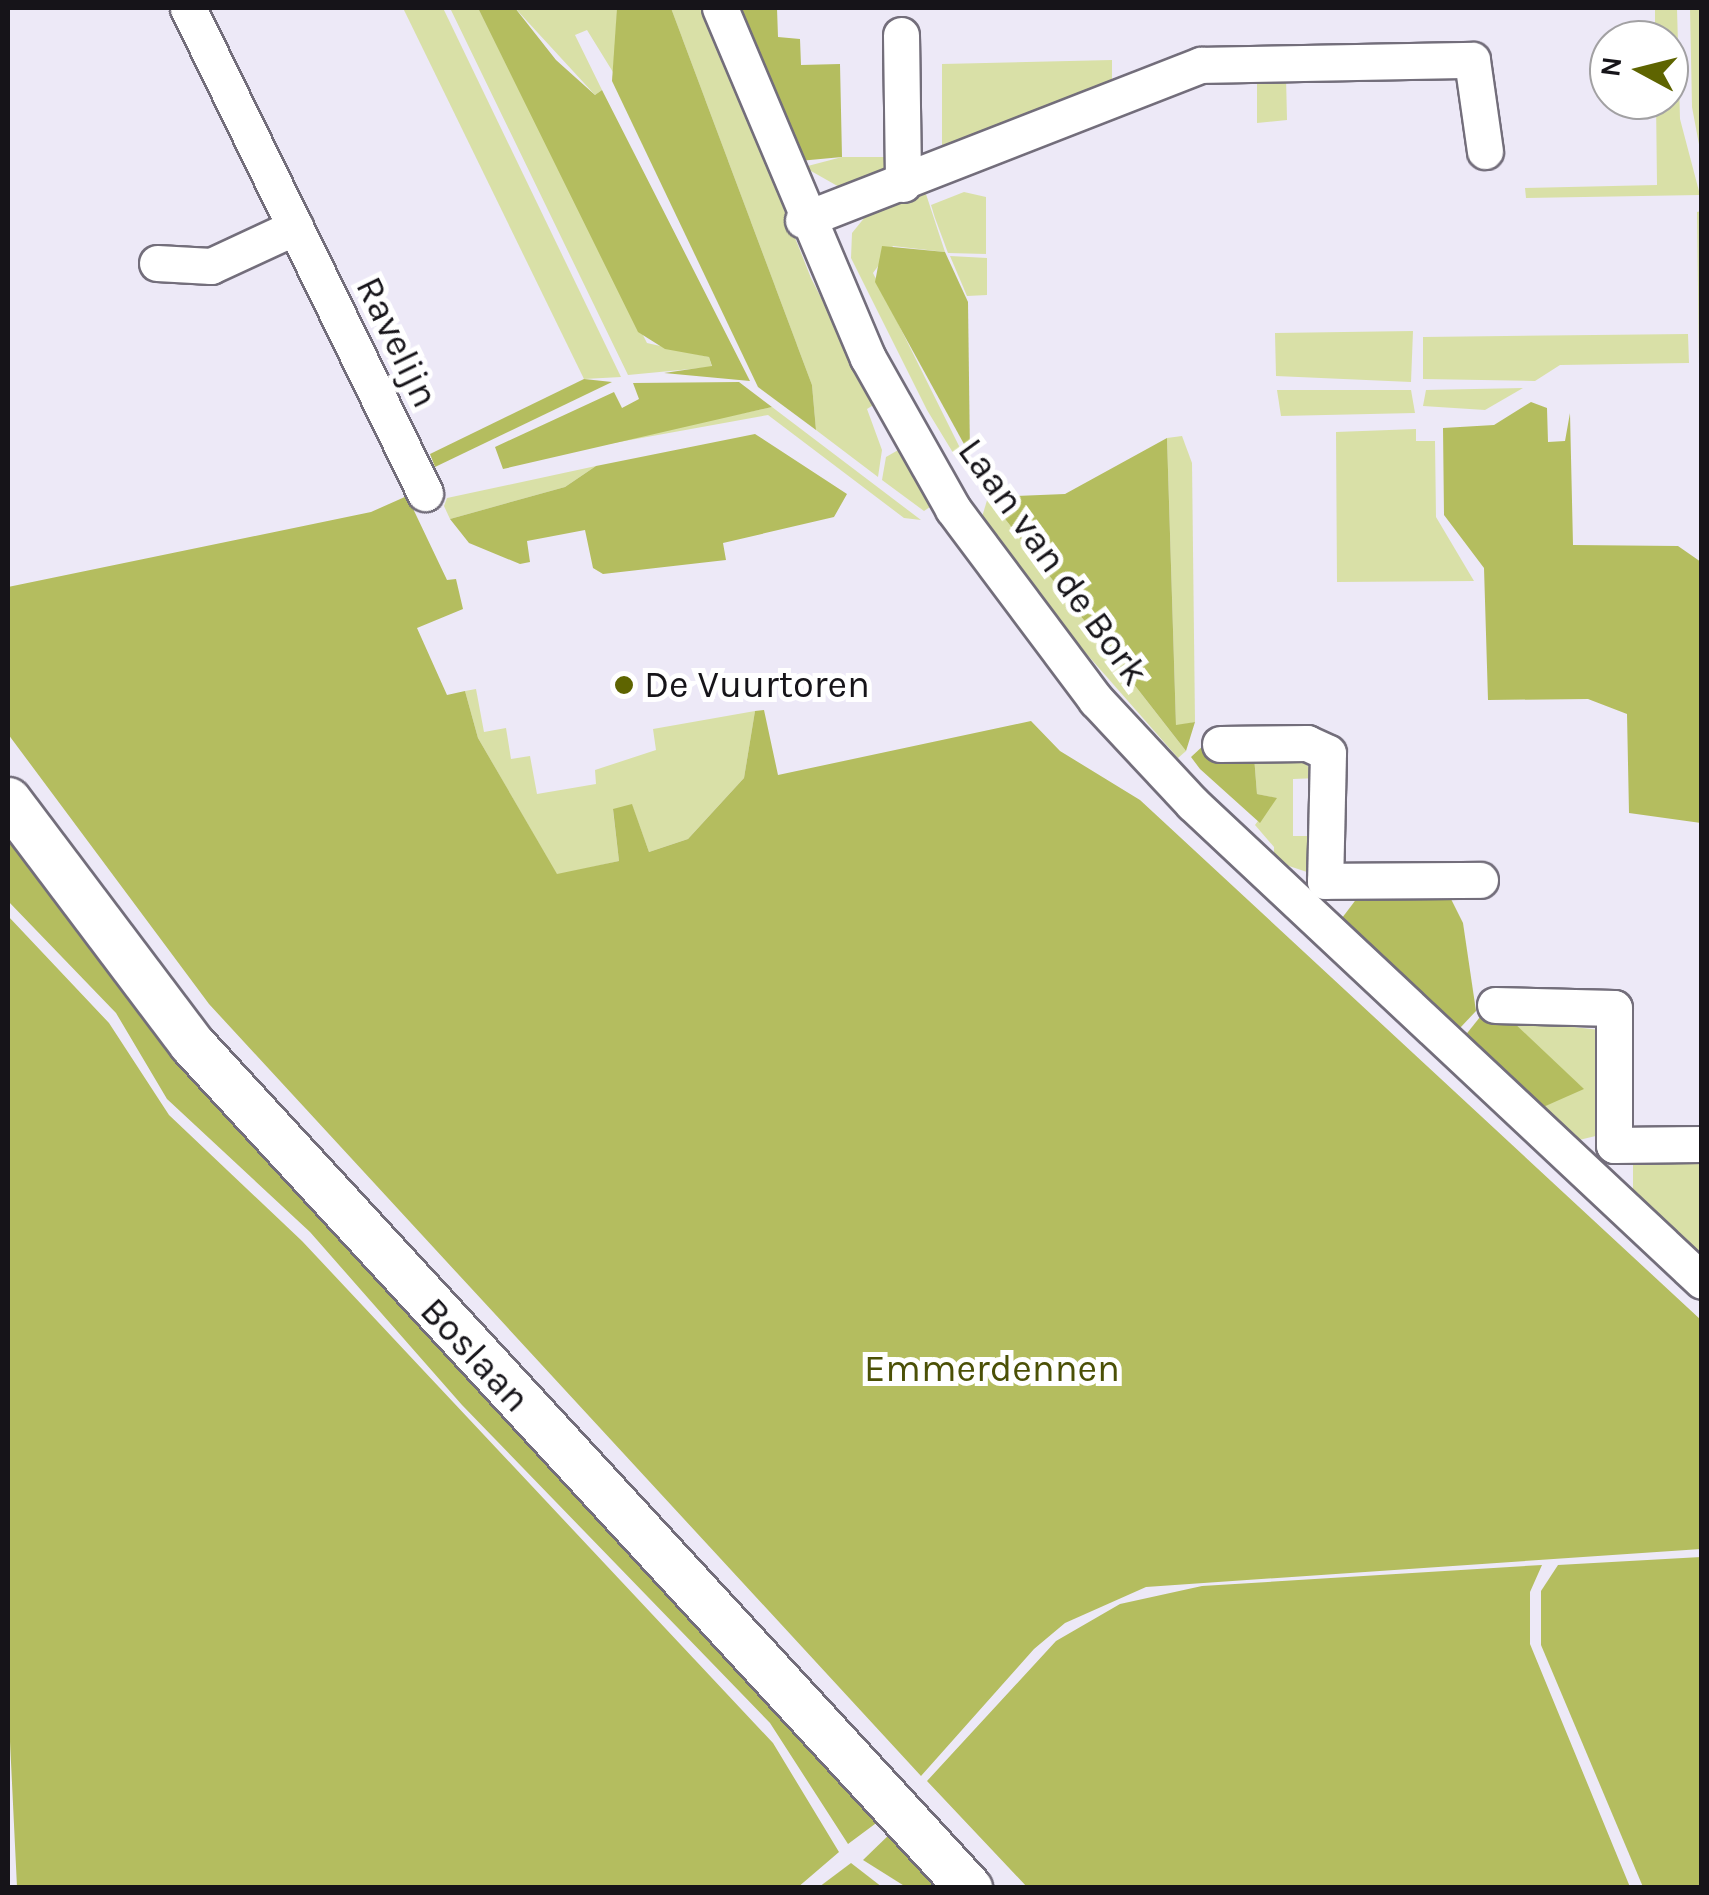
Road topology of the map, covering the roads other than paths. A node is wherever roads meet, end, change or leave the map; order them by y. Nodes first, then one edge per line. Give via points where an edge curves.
1 (188, 8) edge
2 (720, 8) edge
3 (901, 35) dead end
4 (1486, 151) dead end
5 (903, 184) junction
6 (803, 220) junction
7 (295, 227) junction
8 (157, 263) dead end
9 (425, 493) dead end
10 (1220, 744) dead end
11 (8, 800) edge
12 (1480, 880) dead end
13 (1312, 893) junction
14 (1495, 1005) dead end
15 (1614, 1144) junction
16 (1702, 1144) edge
17 (1586, 1174) junction
18 (1702, 1280) edge
19 (969, 1888) edge

1 - 7 street, Ravelijn
2 - 6 street, Laan van de Bork
3 - 5 street
4 - 5 street via 1472,60 1201,66
5 - 6 street
6 - 13 street, Laan van de Bork via 956,513 1096,700
7 - 8 street via 211,266
7 - 9 street, Ravelijn
10 - 13 street via 1306,743 1328,753
11 - 19 main road, Boslaan via 204,1058
12 - 13 street
13 - 17 street, Laan van de Bork
14 - 15 street via 1614,1008
15 - 16 street
15 - 17 street
17 - 18 street, Laan van de Bork

